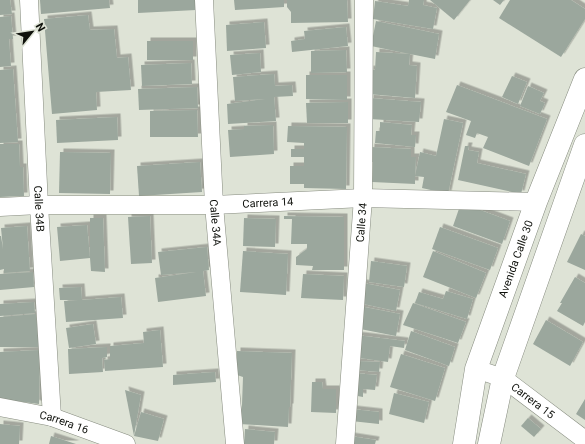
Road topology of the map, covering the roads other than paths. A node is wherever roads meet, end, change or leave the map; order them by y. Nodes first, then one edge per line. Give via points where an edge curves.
1 (29, 0) edge
2 (204, 0) edge
3 (364, 0) edge
4 (585, 79) edge
5 (585, 145) edge
6 (363, 198) junction
7 (536, 202) junction
8 (39, 205) junction
9 (214, 205) junction
10 (0, 207) edge
11 (476, 369) junction
12 (503, 378) junction
13 (0, 407) edge
14 (52, 417) junction
15 (585, 440) edge
16 (126, 444) edge
17 (235, 444) edge
18 (345, 444) edge
19 (464, 444) edge
20 (489, 444) edge

1 - 8 street, Calle 34B
2 - 9 street, Calle 34A
3 - 6 street, Calle 34
4 - 7 main road, Avenida Calle 30
5 - 12 main road
6 - 7 street, Carrera 14
6 - 9 street, Carrera 14
6 - 18 street, Calle 34
7 - 11 main road, Avenida Calle 30
8 - 9 street, Carrera 14
8 - 10 street, Carrera 14
8 - 14 street, Calle 34B
9 - 17 street, Calle 34A
11 - 12 street, Carrera 15
11 - 19 main road, Avenida Calle 30
12 - 15 street, Carrera 15
12 - 20 main road
13 - 14 street, Carrera 16
14 - 16 street, Carrera 16

